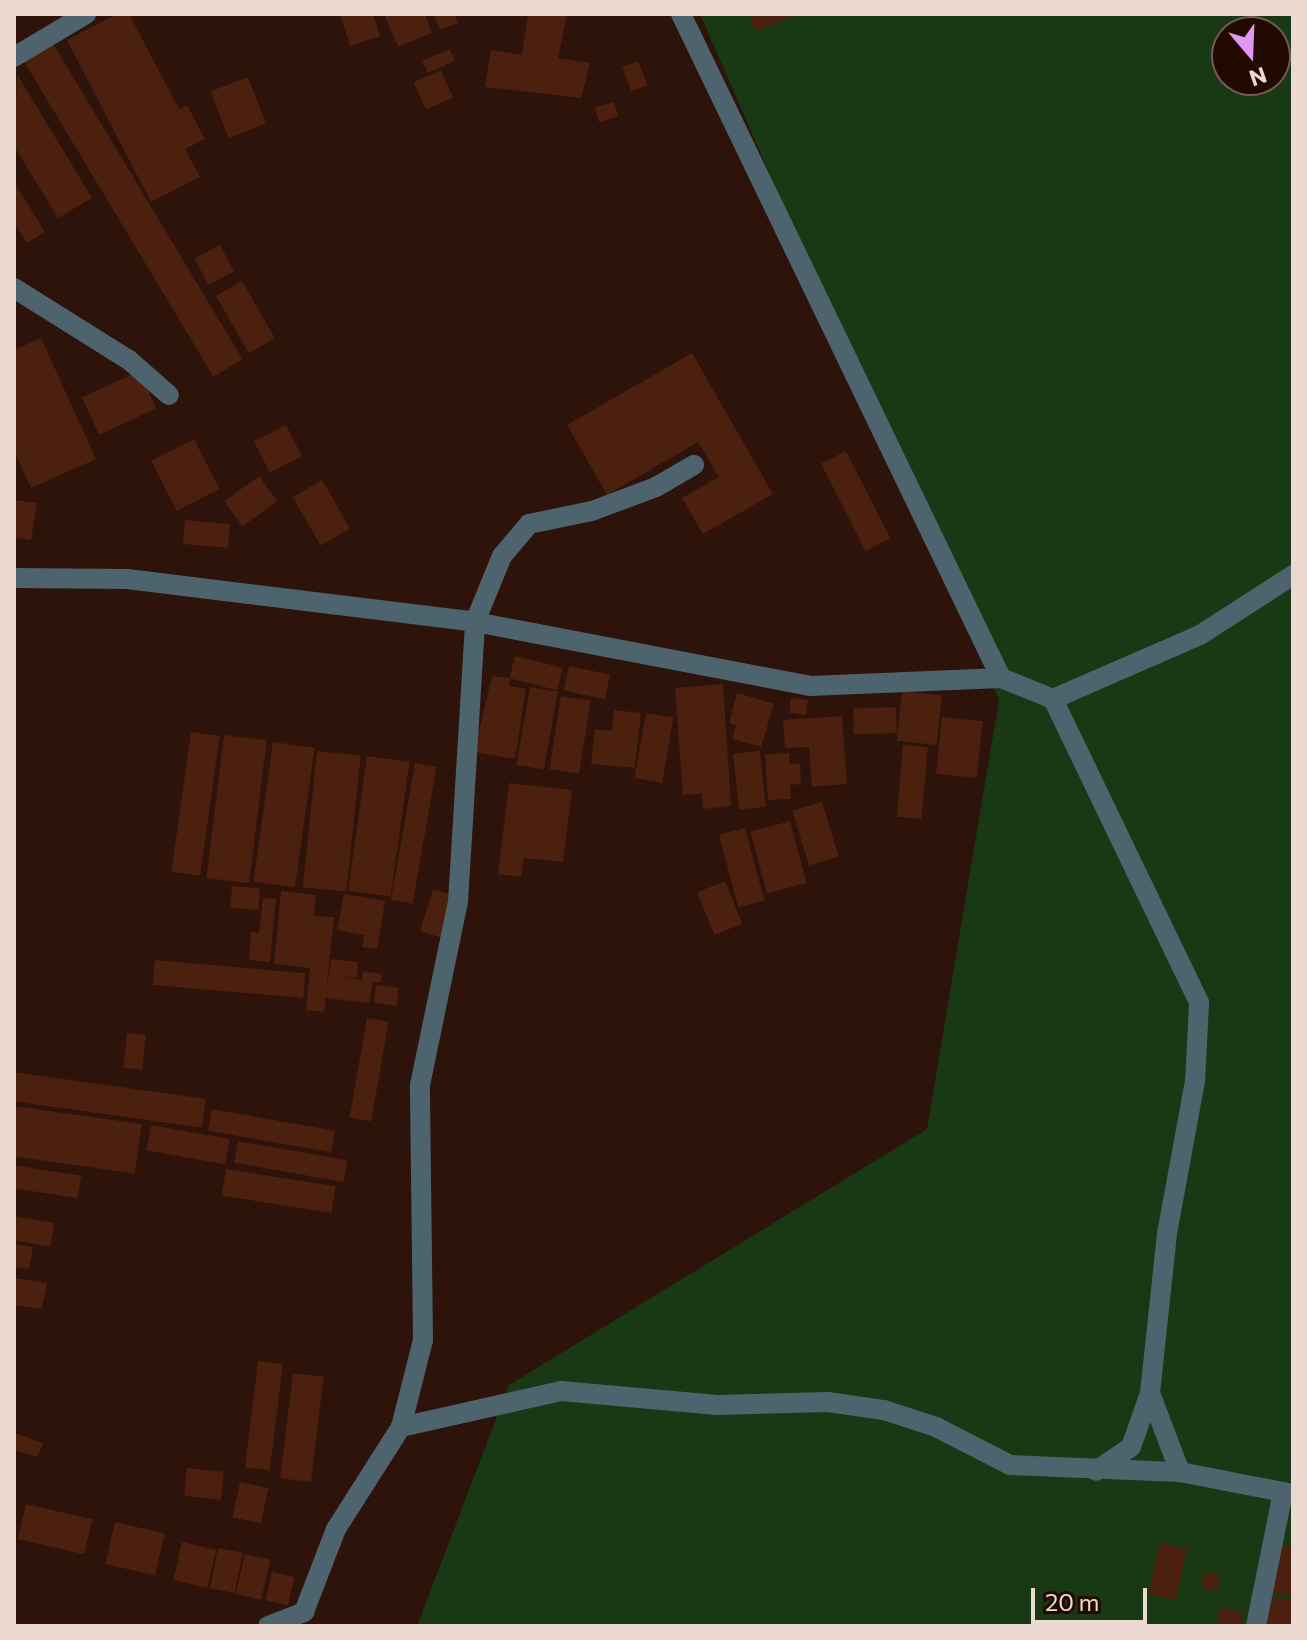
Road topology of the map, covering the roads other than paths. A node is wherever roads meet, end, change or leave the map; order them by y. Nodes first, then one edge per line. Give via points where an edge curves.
1 (86, 14) edge
2 (681, 14) edge
3 (14, 57) edge
4 (14, 288) edge
5 (169, 395) dead end
6 (694, 465) dead end
7 (1293, 575) edge
8 (14, 578) edge
9 (475, 622) junction
10 (1001, 678) junction
11 (1053, 699) junction
12 (1150, 1393) junction
13 (401, 1427) junction
14 (1096, 1471) junction
15 (1180, 1472) junction
16 (1288, 1493) edge
17 (268, 1626) edge
18 (1256, 1626) edge

1 - 3 street
2 - 10 street
4 - 5 street via 129,360
6 - 9 street via 656,487 592,511 529,524 502,556
7 - 11 street via 1200,635
8 - 9 street via 127,579
9 - 10 street via 810,686
9 - 13 street via 458,902 420,1085 423,1340
10 - 11 street
11 - 12 street via 1199,1003 1195,1081 1167,1234
12 - 14 street via 1131,1447
12 - 15 street
13 - 14 street via 561,1391 717,1405 828,1402 884,1410 936,1427 1010,1465
13 - 17 street via 336,1529 304,1612
14 - 15 street
15 - 16 street
16 - 18 street

